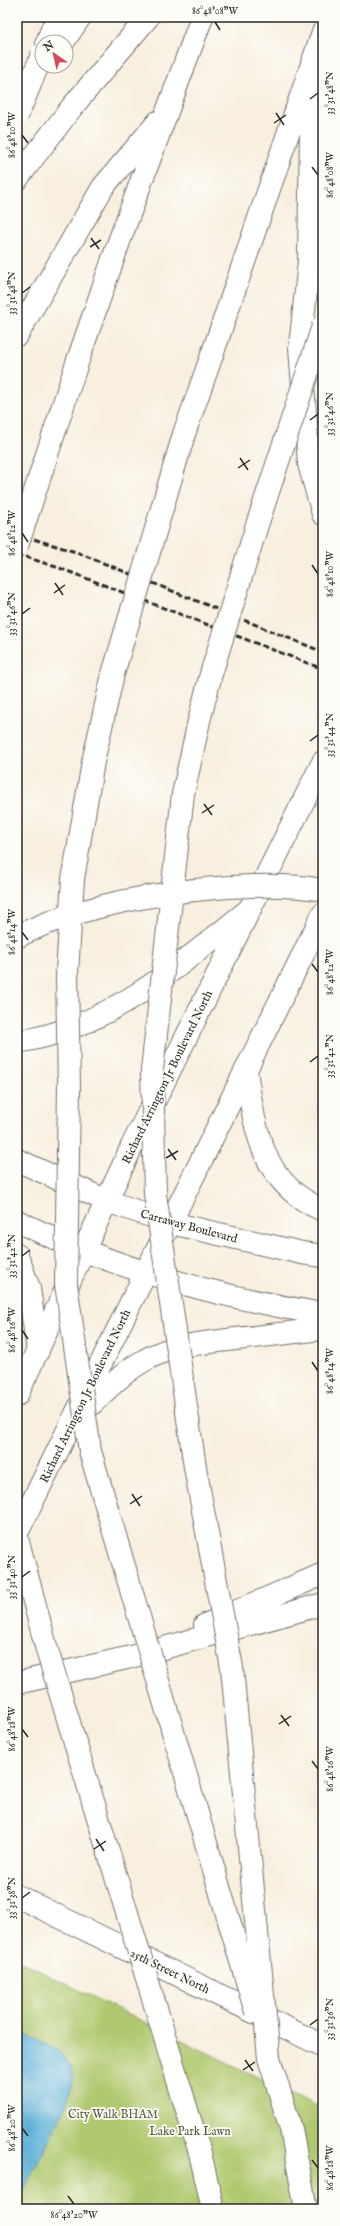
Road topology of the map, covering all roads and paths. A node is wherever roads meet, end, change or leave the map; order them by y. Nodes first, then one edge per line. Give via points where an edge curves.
1 (57, 17) edge
2 (80, 17) edge
3 (148, 17) edge
4 (202, 19) edge
5 (323, 32) edge
6 (50, 34) edge
7 (68, 34) edge
8 (312, 64) junction
9 (34, 74) edge
10 (40, 74) edge
11 (17, 108) edge
12 (169, 108) junction
13 (17, 116) edge
14 (17, 179) edge
15 (323, 326) edge
16 (17, 335) edge
17 (323, 514) edge
18 (17, 546) edge
19 (323, 762) edge
20 (323, 890) edge
21 (250, 909) junction
22 (323, 914) edge
23 (17, 937) edge
24 (17, 1042) edge
25 (246, 1071) junction
26 (17, 1160) edge
27 (107, 1201) junction
28 (323, 1210) edge
29 (17, 1221) edge
30 (171, 1223) junction
31 (84, 1249) junction
32 (17, 1255) edge
33 (323, 1256) edge
34 (146, 1273) junction
35 (323, 1314) edge
36 (323, 1329) edge
37 (38, 1351) junction
38 (17, 1395) edge
39 (73, 1420) junction
40 (17, 1533) edge
41 (17, 1538) edge
42 (323, 1574) edge
43 (323, 1604) edge
44 (131, 1657) junction
45 (17, 1683) edge
46 (17, 1896) edge
47 (323, 2046) edge
48 (269, 2058) junction
49 (213, 2209) edge
50 (306, 2209) edge

1 - 6 main road
2 - 7 main road
3 - 14 main road via 72,107
4 - 12 main road
5 - 8 main road
8 - 17 main road, bridge via 309,261 300,348 308,464
8 - 48 main road, bridge via 184,434 113,674 93,762 73,880 67,973 69,1088 66,1284 90,1451
9 - 13 main road, bridge
10 - 11 main road, bridge
12 - 16 main road via 103,187
12 - 18 main road, bridge via 78,360
15 - 48 main road, bridge via 257,525 199,721 183,794 152,1070 156,1194 195,1467 232,1668
19 - 21 main road, Richard Arrington Jr Boulevard North
20 - 23 main road, bridge via 241,886 162,895 92,908 30,929
21 - 24 main road via 151,987 119,1006 53,1034
21 - 27 main road, Richard Arrington Jr Boulevard North
22 - 25 main road, Richard Arrington Jr Boulevard North
25 - 28 main road via 254,1124 271,1165 282,1181 298,1196
25 - 30 main road, Richard Arrington Jr Boulevard North
26 - 27 main road, Carraway Boulevard
27 - 30 main road, Carraway Boulevard
27 - 31 main road, Richard Arrington Jr Boulevard North
29 - 31 main road
30 - 33 main road, Carraway Boulevard
30 - 34 main road, Richard Arrington Jr Boulevard North
31 - 34 main road
31 - 37 main road, Richard Arrington Jr Boulevard North
32 - 37 main road via 29,1288
34 - 35 main road via 274,1306
34 - 39 main road, Richard Arrington Jr Boulevard North
36 - 39 main road via 196,1344 159,1352 118,1379
37 - 38 main road, Richard Arrington Jr Boulevard North
39 - 40 main road, Richard Arrington Jr Boulevard North
41 - 49 main road, bridge via 47,1650 200,2153
42 - 44 main road, bridge
43 - 44 main road, bridge
44 - 45 main road
46 - 47 main road, 25th Street North
48 - 50 main road via 291,2129

